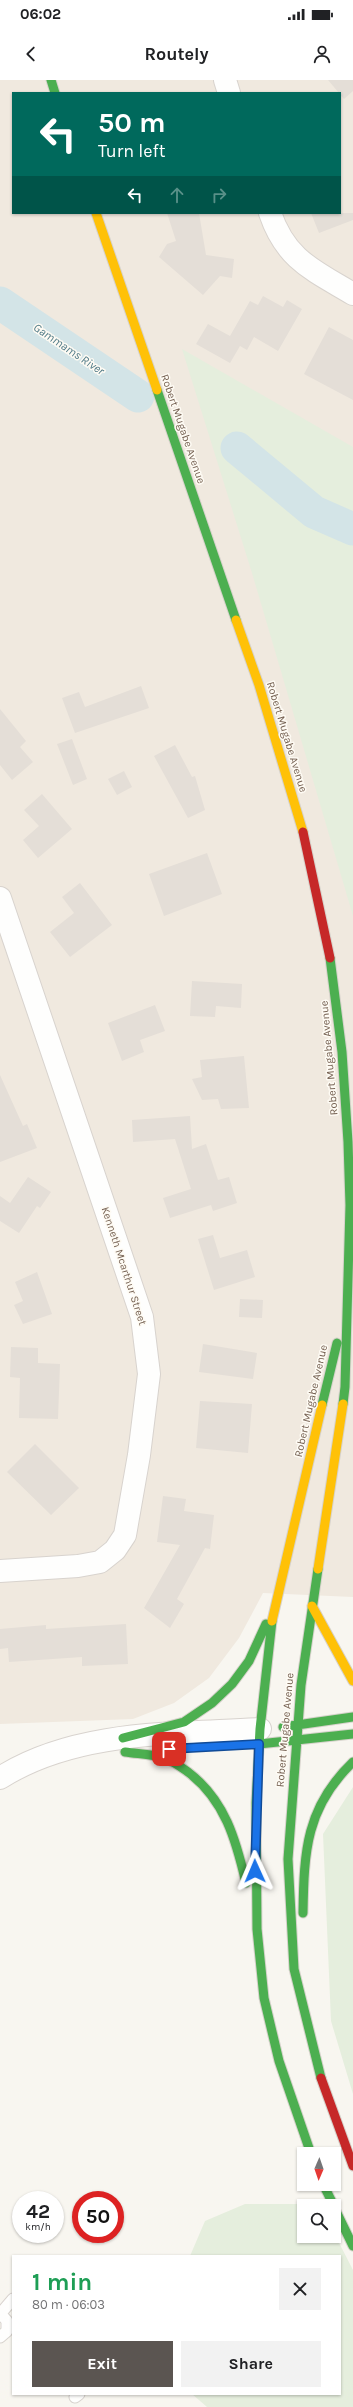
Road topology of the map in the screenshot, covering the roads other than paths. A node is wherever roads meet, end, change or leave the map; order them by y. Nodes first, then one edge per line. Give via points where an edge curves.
1 (51, 80) edge
2 (225, 80) edge
3 (55, 92) edge
4 (229, 92) edge
5 (96, 214) edge
6 (270, 214) edge
7 (353, 294) edge
8 (0, 898) edge
9 (348, 1289) junction
10 (0, 1571) edge
11 (312, 1606) junction
12 (274, 1608) junction
13 (353, 1681) edge
14 (353, 1717) edge
15 (297, 1725) junction
16 (265, 1732) junction
17 (353, 1734) edge
18 (295, 1741) junction
19 (124, 1745) junction
20 (353, 1762) edge
21 (0, 1778) edge
22 (0, 1788) edge
23 (303, 1926) dead end
24 (257, 1929) junction
25 (302, 1942) dead end
26 (303, 2010) junction
27 (309, 2147) edge
28 (353, 2166) edge
29 (341, 2221) edge
30 (353, 2246) edge
31 (12, 2300) edge
32 (0, 2313) edge
33 (0, 2337) edge

1 - 3 main road
2 - 4 street
5 - 9 main road, Robert Mugabe Avenue via 259,685 302,826 332,969 342,1052 348,1142
6 - 7 street via 277,234 295,256
8 - 10 street, Kenneth Mcarthur Street via 142,1317 149,1374 125,1535 115,1550 100,1562 78,1566
9 - 11 main road, Robert Mugabe Avenue via 345,1387
9 - 12 main road, Robert Mugabe Avenue
11 - 13 main road
11 - 15 main road, Robert Mugabe Avenue
12 - 16 main road, Robert Mugabe Avenue
12 - 19 main road via 249,1661 232,1684 212,1703 184,1722
14 - 15 main road
15 - 16 main road
15 - 18 main road, Robert Mugabe Avenue
16 - 18 main road
16 - 19 street
16 - 24 main road, Robert Mugabe Avenue via 255,1856
17 - 18 main road
18 - 26 main road, Robert Mugabe Avenue via 288,1866 294,1969
19 - 21 street via 66,1750 32,1762
19 - 22 street
19 - 24 main road via 166,1758 199,1779 212,1793 223,1810 238,1848
20 - 23 main road via 330,1784 318,1803 310,1825 303,1894
24 - 27 main road, Robert Mugabe Avenue via 264,1998 275,2047
25 - 26 main road
26 - 28 main road, Robert Mugabe Avenue via 322,2082
29 - 30 main road
31 - 32 lane
32 - 33 lane via 7,2321 7,2331

